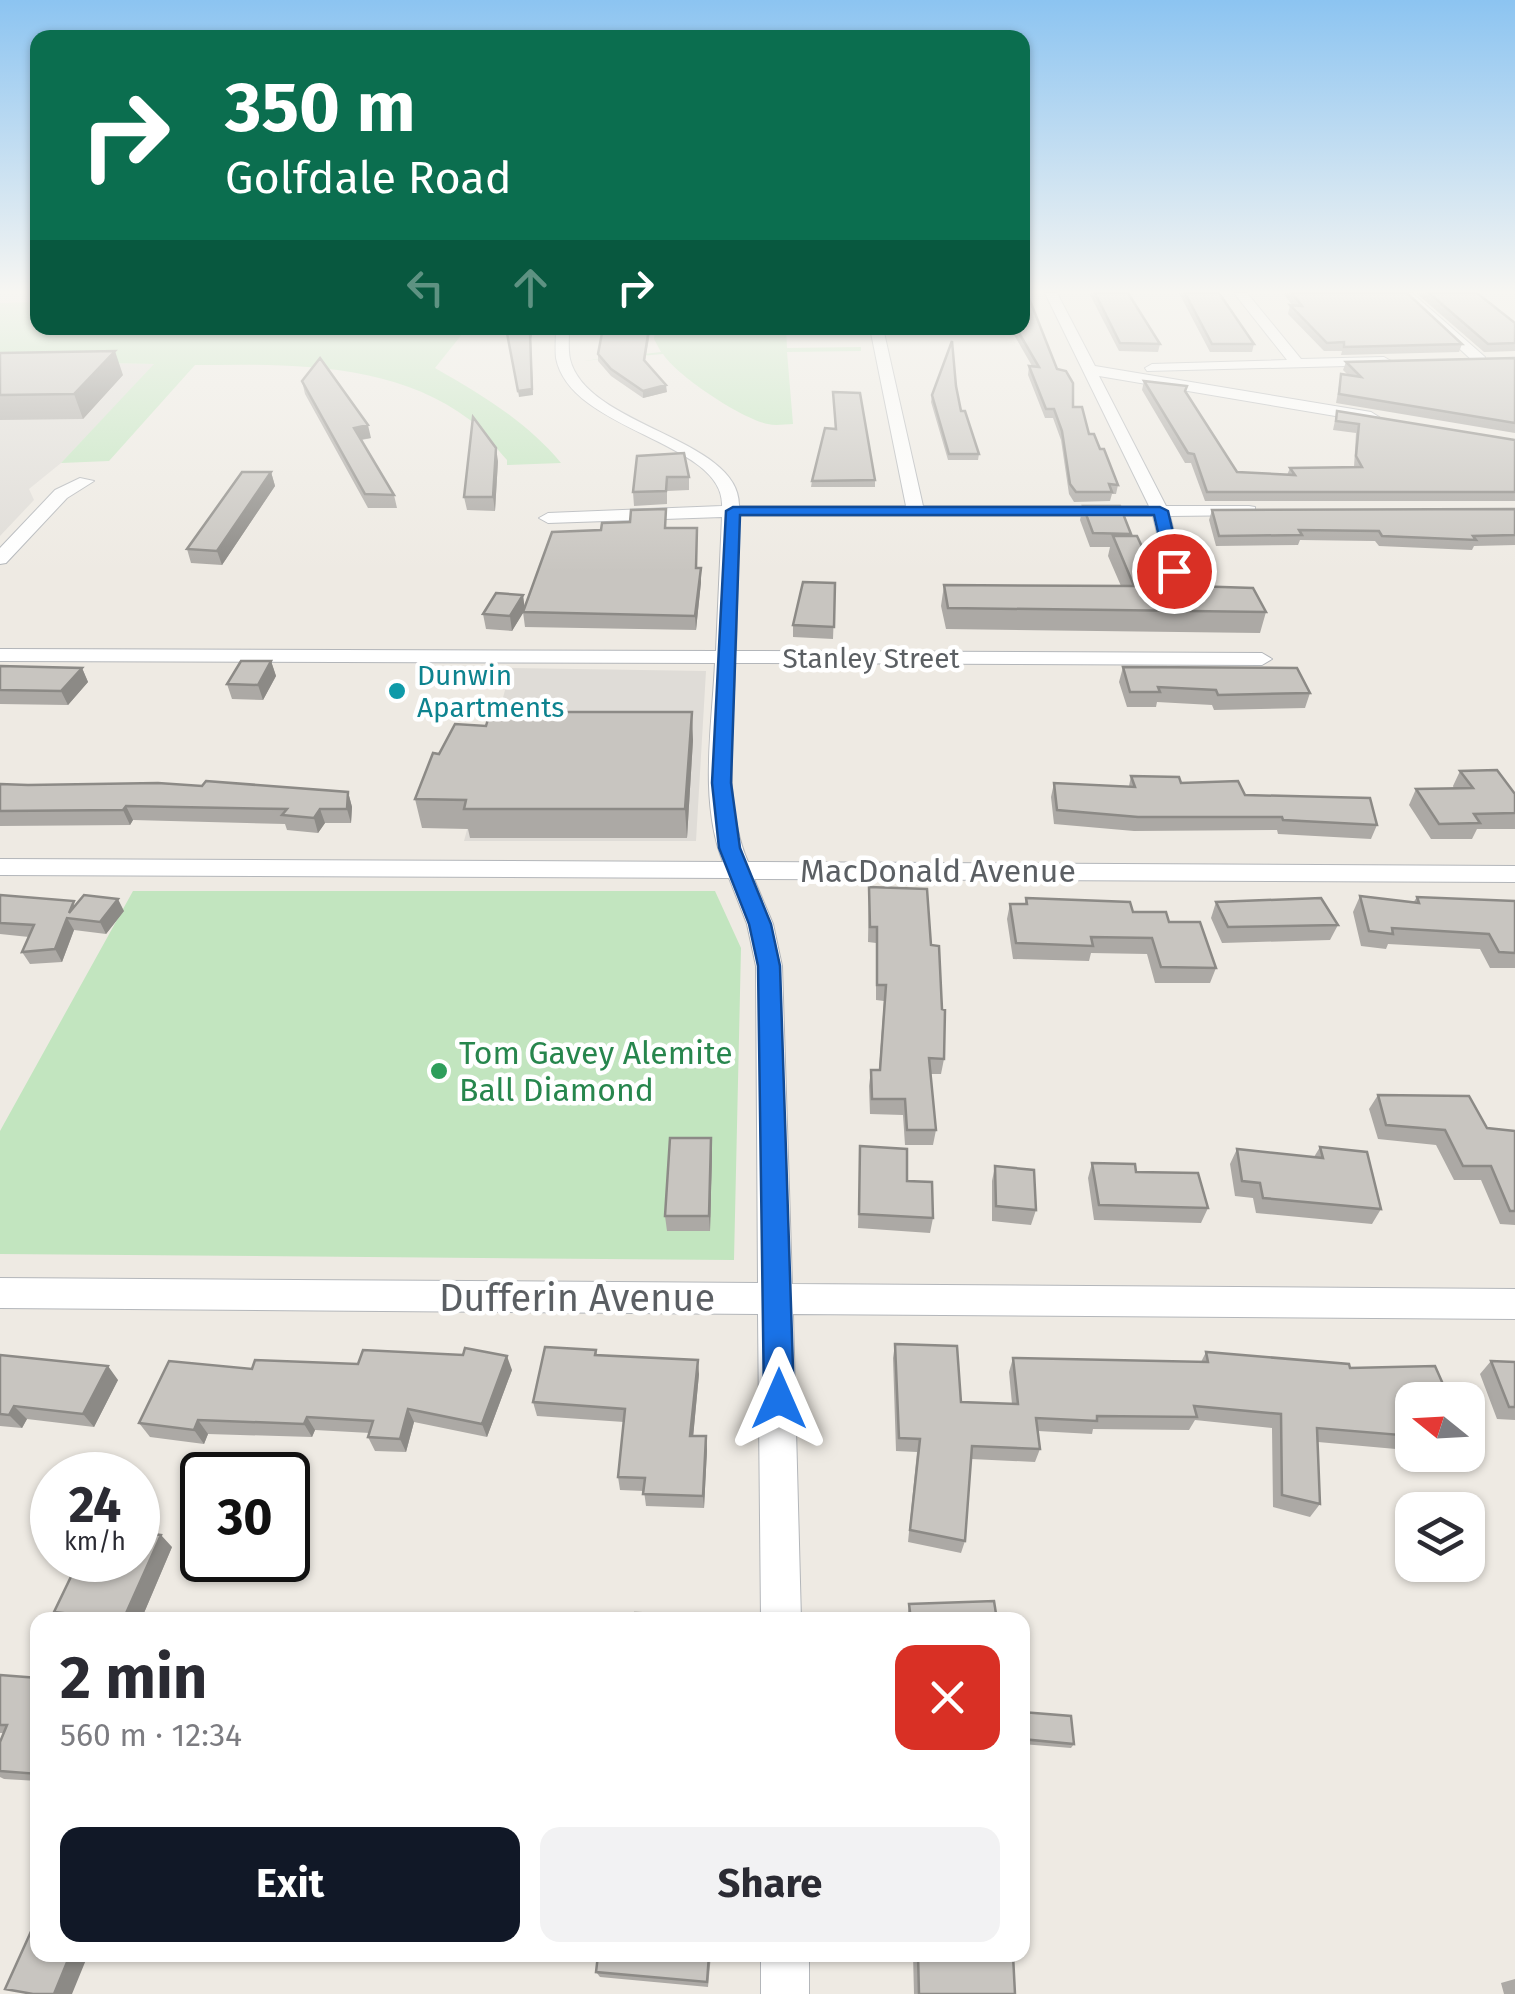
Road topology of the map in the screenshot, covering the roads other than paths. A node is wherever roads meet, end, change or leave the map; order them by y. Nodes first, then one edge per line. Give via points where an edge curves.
1 (580, 386) edge
2 (888, 386) edge
3 (1099, 386) edge
4 (1185, 386) edge
5 (1378, 419) edge
6 (86, 481) dead end
7 (915, 510) junction
8 (1259, 510) edge
9 (733, 511) junction
10 (1160, 511) junction
11 (548, 518) dead end
12 (0, 559) edge
13 (1174, 571) dead end
14 (0, 655) edge
15 (727, 657) junction
16 (1262, 659) dead end
17 (0, 867) edge
18 (738, 870) junction
19 (1515, 874) edge
20 (0, 1294) edge
21 (778, 1300) junction
22 (1515, 1304) edge
23 (781, 1612) edge
24 (785, 1962) edge
25 (785, 1994) edge

1 - 9 street via 605,409 715,470 726,482
2 - 7 street
3 - 10 street
4 - 5 street
6 - 12 street via 61,494
7 - 9 street
7 - 10 street
8 - 10 street
9 - 11 street
9 - 15 street
10 - 13 street
14 - 15 street, Stanley Street
15 - 16 street, Stanley Street
15 - 18 street via 721,783
17 - 18 street, MacDonald Avenue
18 - 19 street, MacDonald Avenue
18 - 21 street via 769,966
20 - 21 street, Dufferin Avenue
21 - 22 street, Dufferin Avenue
21 - 23 street
24 - 25 street

